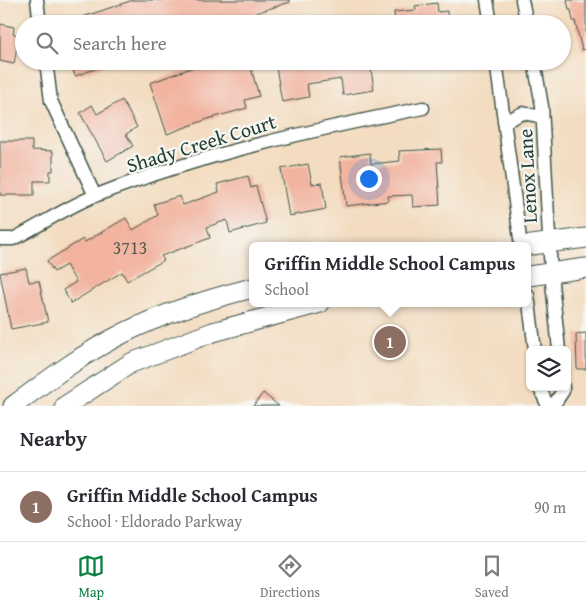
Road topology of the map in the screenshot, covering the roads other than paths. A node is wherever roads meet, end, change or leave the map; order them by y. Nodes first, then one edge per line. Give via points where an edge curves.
1 (37, 0) edge
2 (487, 0) edge
3 (522, 0) edge
4 (39, 15) edge
5 (490, 15) edge
6 (525, 15) edge
7 (47, 70) edge
8 (497, 70) edge
9 (535, 70) edge
10 (423, 108) dead end
11 (542, 117) junction
12 (504, 122) junction
13 (95, 196) junction
14 (586, 238) edge
15 (0, 239) edge
16 (521, 242) edge
17 (549, 243) junction
18 (531, 245) edge
19 (586, 268) edge
20 (551, 273) junction
21 (531, 276) edge
22 (249, 289) edge
23 (305, 307) edge
24 (530, 307) edge
25 (534, 346) edge
26 (559, 346) edge
27 (542, 391) edge
28 (563, 391) edge
29 (13, 406) edge
30 (65, 406) edge
31 (548, 406) edge
32 (553, 406) edge

1 - 4 street
2 - 5 street
3 - 6 street
7 - 13 street via 51,101
8 - 12 street, Lenox Lane
9 - 11 street, Lenox Lane
10 - 13 street, Shady Creek Court via 292,135 182,165
11 - 12 street via 523,113
11 - 17 street, Lenox Lane
12 - 16 street, Lenox Lane
13 - 15 street, Shady Creek Court via 13,239
14 - 17 main road
17 - 18 main road
17 - 20 street, Lenox Lane
19 - 20 main road
20 - 21 main road
20 - 26 street, Lenox Lane
22 - 29 main road via 126,332 59,371
23 - 30 main road via 213,332 131,363
24 - 25 street
27 - 31 street
28 - 32 street

